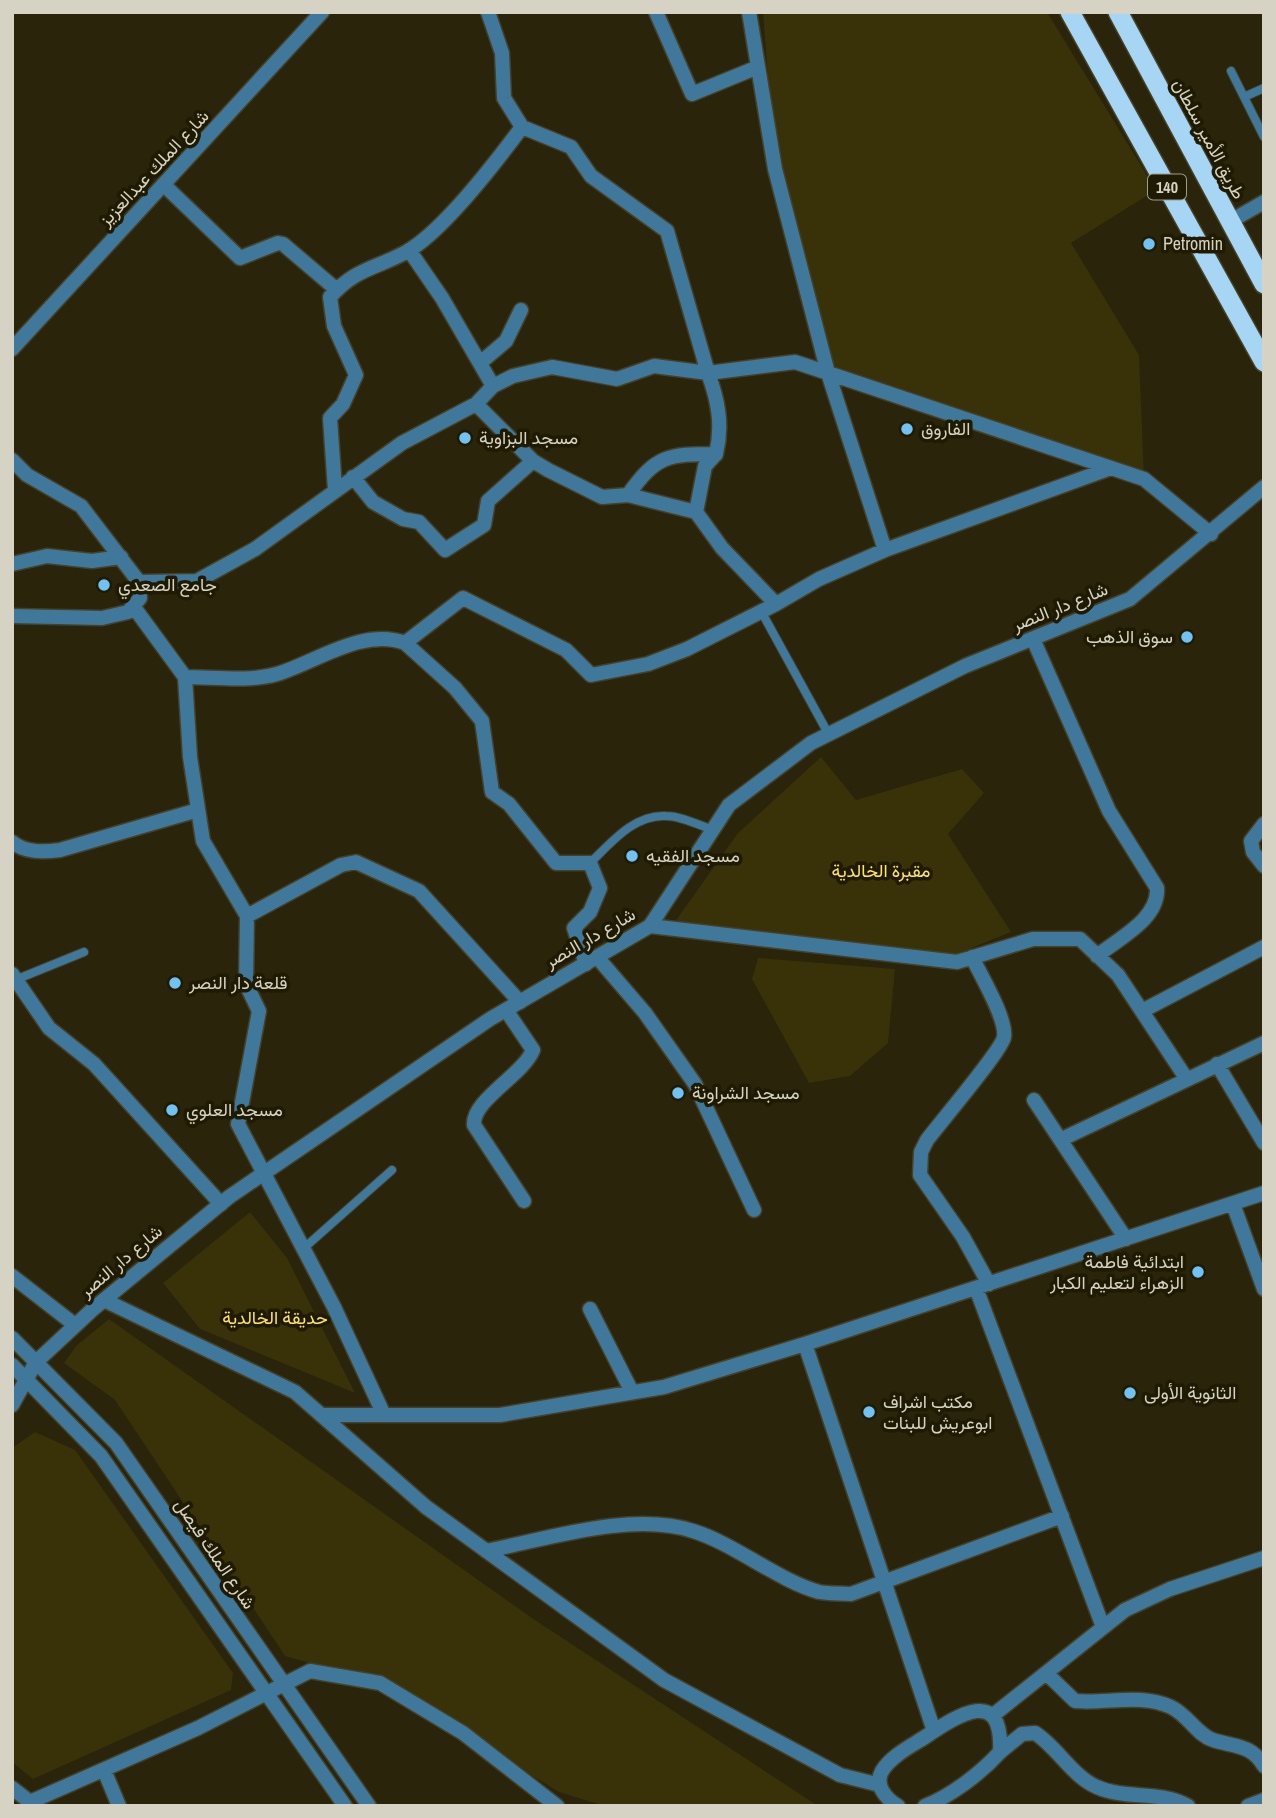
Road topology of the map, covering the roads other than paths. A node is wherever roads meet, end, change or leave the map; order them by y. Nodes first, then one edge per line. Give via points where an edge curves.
1 (322, 12) edge
2 (488, 12) edge
3 (656, 12) edge
4 (749, 12) edge
5 (1070, 12) edge
6 (1118, 12) edge
7 (758, 66) junction
8 (1231, 71) dead end
9 (1264, 88) edge
10 (1244, 97) junction
11 (522, 127) junction
12 (1264, 137) edge
13 (164, 185) junction
14 (1264, 202) edge
15 (1229, 222) junction
16 (409, 250) junction
17 (1264, 285) edge
18 (337, 290) junction
19 (521, 310) dead end
20 (12, 349) edge
21 (1264, 362) edge
22 (480, 363) junction
23 (708, 373) junction
24 (828, 373) junction
25 (493, 386) junction
26 (476, 404) junction
27 (716, 454) junction
28 (12, 460) edge
29 (533, 461) junction
30 (1111, 468) junction
31 (353, 477) junction
32 (1264, 487) edge
33 (335, 490) junction
34 (628, 495) junction
35 (696, 512) junction
36 (1211, 534) junction
37 (885, 550) junction
38 (121, 557) junction
39 (12, 564) edge
40 (139, 582) junction
41 (776, 604) junction
42 (133, 606) junction
43 (761, 611) junction
44 (12, 616) edge
45 (1033, 639) junction
46 (405, 643) junction
47 (185, 677) junction
48 (829, 735) junction
49 (198, 810) junction
50 (1264, 824) edge
51 (713, 830) junction
52 (12, 842) edge
53 (590, 863) junction
54 (1264, 866) edge
55 (247, 916) junction
56 (650, 926) junction
57 (1264, 947) edge
58 (84, 952) dead end
59 (1097, 956) junction
60 (972, 957) junction
61 (592, 960) junction
62 (14, 977) edge
63 (520, 1002) junction
64 (506, 1010) junction
65 (1142, 1012) junction
66 (1264, 1043) edge
67 (1217, 1064) junction
68 (1186, 1078) junction
69 (1034, 1100) dead end
70 (1062, 1139) junction
71 (1264, 1143) edge
72 (392, 1170) dead end
73 (266, 1172) junction
74 (1264, 1193) edge
75 (524, 1201) dead end
76 (221, 1204) junction
77 (1233, 1204) junction
78 (754, 1210) dead end
79 (1126, 1239) junction
80 (304, 1248) junction
81 (12, 1276) edge
82 (983, 1286) junction
83 (1264, 1289) edge
84 (104, 1300) junction
85 (590, 1309) dead end
86 (75, 1325) junction
87 (12, 1338) edge
88 (805, 1344) junction
89 (36, 1362) junction
90 (12, 1365) edge
91 (27, 1379) junction
92 (632, 1392) junction
93 (12, 1405) edge
94 (321, 1415) junction
95 (384, 1415) junction
96 (1062, 1516) junction
97 (486, 1551) junction
98 (1264, 1558) edge
99 (885, 1583) junction
100 (1103, 1628) junction
101 (1046, 1673) junction
102 (282, 1685) junction
103 (265, 1694) junction
104 (992, 1716) junction
105 (934, 1731) junction
106 (1000, 1752) junction
107 (1264, 1766) edge
108 (104, 1770) junction
109 (880, 1785) junction
110 (12, 1788) edge
111 (1264, 1800) edge
112 (30, 1804) edge
113 (119, 1806) edge
114 (345, 1806) edge
115 (369, 1806) edge
116 (557, 1806) edge
117 (898, 1806) edge
118 (925, 1806) edge
119 (1188, 1806) edge
120 (1248, 1806) edge

1 - 13 street, شارع الملك عبدالعزيز
2 - 11 street via 502,52 504,98
3 - 7 street via 692,94
4 - 7 street
5 - 21 highway, 140
6 - 15 highway, طريق الأمير سلطان / 140
7 - 24 street via 775,169
8 - 10 lane
9 - 10 lane
10 - 12 lane
11 - 16 street via 437,227
11 - 23 street via 571,148 591,176 667,231
13 - 18 street via 240,258 283,244
13 - 20 street, شارع الملك عبدالعزيز
14 - 15 street
15 - 17 highway, طريق الأمير سلطان / 140
16 - 18 street via 368,267
16 - 22 street
18 - 33 street via 330,297 334,326 356,375 343,404 330,418
19 - 22 street via 506,341
22 - 25 street
23 - 24 street via 795,362
23 - 25 street via 654,366 617,379 552,367
23 - 27 street via 717,397 721,435
24 - 30 street
24 - 37 street
25 - 26 street
26 - 29 street
26 - 31 street via 402,443
27 - 34 street via 666,458 647,468
27 - 35 street via 705,466
28 - 38 street via 27,475 81,506
29 - 31 street via 488,502 484,525 445,550 419,522 403,519 373,502
29 - 34 street via 602,497
30 - 36 street via 1144,479
30 - 37 street
31 - 33 street
32 - 36 street, شارع دار النصر
33 - 40 street via 255,549 197,581
34 - 35 street
35 - 41 street via 722,548
36 - 45 street, شارع دار النصر via 1130,599
37 - 41 street
38 - 39 street via 92,561 47,556
38 - 40 street
40 - 42 street via 139,598
41 - 43 street
42 - 44 street via 102,618
42 - 47 street
43 - 46 street via 648,664 592,675 566,650 463,598
43 - 48 lane
45 - 48 street, شارع دار النصر via 965,666
45 - 59 street via 1108,811 1157,888 1158,901 1149,915
46 - 47 street via 391,638 341,648 275,674
46 - 53 street via 455,688 482,721 492,792 509,804 556,863
47 - 49 street
48 - 51 street, شارع دار النصر via 811,743 729,805
49 - 52 street via 60,850 43,852
49 - 55 street via 203,841
50 - 54 street via 1251,841
51 - 53 lane via 667,816 646,819 622,831
51 - 56 street, شارع دار النصر
53 - 61 street via 600,888 590,912 574,928
55 - 63 street via 341,865 356,862 419,891
55 - 73 street via 246,984 259,1011 238,1124
56 - 60 street via 957,962
56 - 61 street, شارع دار النصر
57 - 65 street
58 - 62 lane
59 - 60 street via 1080,939 1033,939
59 - 65 street via 1118,975
60 - 82 street via 1004,1037 927,1140 921,1152 920,1175 963,1237
61 - 63 street, شارع دار النصر
61 - 78 street via 645,1013 695,1084
62 - 76 street via 49,1028 87,1057
63 - 64 street, شارع دار النصر
64 - 73 street, شارع دار النصر
64 - 75 street via 533,1051 476,1112 474,1125
65 - 68 street
66 - 67 street
67 - 68 street
67 - 71 street
68 - 70 street
69 - 70 street
70 - 79 street
72 - 80 lane
73 - 76 street, شارع دار النصر
73 - 80 street
74 - 77 street
76 - 84 street, شارع دار النصر
77 - 79 street
77 - 83 street
79 - 82 street
80 - 95 street
81 - 86 street
82 - 88 street
82 - 96 street
84 - 86 street, شارع دار النصر
84 - 94 street via 295,1392
85 - 92 street
86 - 89 street, شارع دار النصر
87 - 89 street, شارع الملك فيصل
88 - 92 street via 664,1387
88 - 99 street
89 - 91 street, شارع دار النصر
89 - 102 street, شارع الملك فيصل via 116,1443
90 - 91 street
91 - 93 street, شارع دار النصر
91 - 103 street via 102,1455
92 - 95 street via 500,1415
94 - 95 street
94 - 97 street via 426,1507
96 - 99 street
96 - 100 street
97 - 99 street via 577,1533 668,1524 695,1531 820,1592 851,1594
97 - 109 street via 664,1680 840,1775
98 - 100 street via 1170,1589 1125,1610
99 - 105 street
100 - 101 street
101 - 104 street
101 - 107 street via 1075,1701 1118,1699 1168,1706 1183,1713 1214,1741 1245,1747
102 - 103 street
102 - 115 street, شارع الملك فيصل
102 - 116 street via 310,1671 380,1682 463,1733
103 - 108 street
103 - 114 street
104 - 105 street via 981,1710 966,1712
104 - 106 street via 1000,1727
105 - 109 street via 894,1758 881,1772
106 - 118 street via 989,1765
106 - 119 street via 1022,1734 1035,1732 1093,1786 1108,1792 1170,1798
108 - 112 street
108 - 113 street
109 - 117 street via 888,1800
110 - 112 street
111 - 120 street

